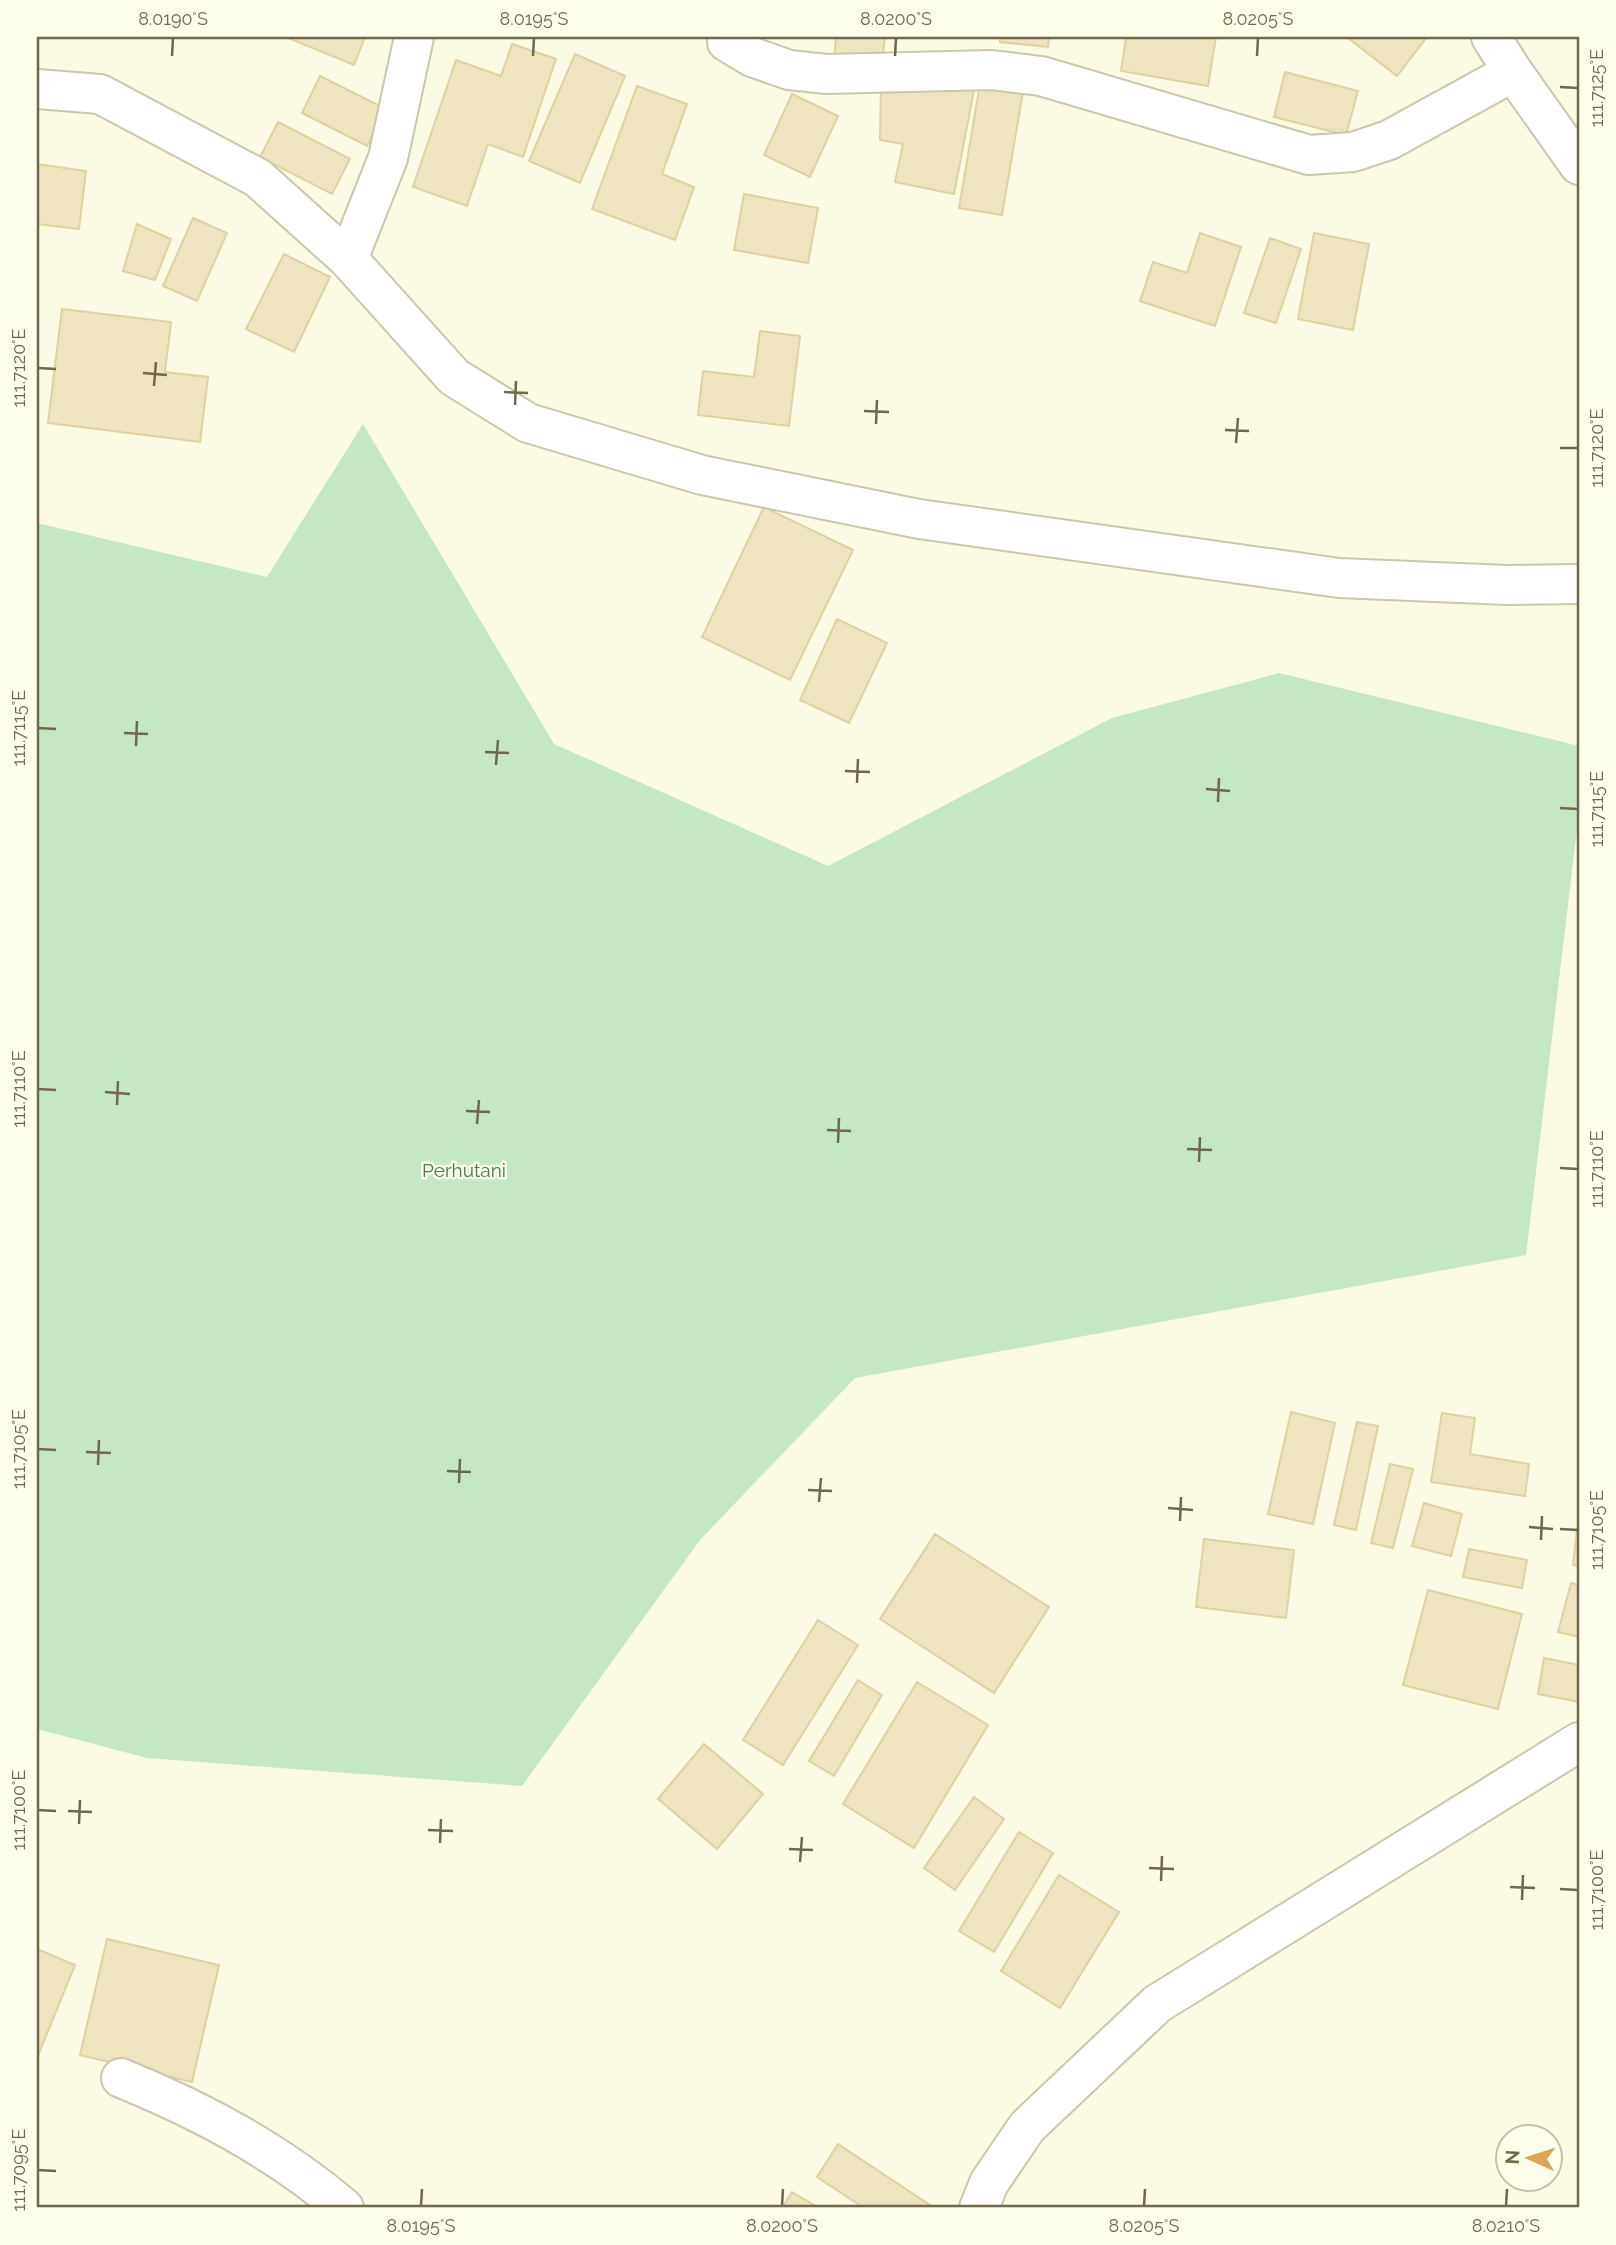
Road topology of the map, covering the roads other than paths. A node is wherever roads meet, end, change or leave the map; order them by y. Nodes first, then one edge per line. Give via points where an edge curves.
1 (414, 37) edge
2 (1491, 37) edge
3 (722, 38) edge
4 (1513, 72) junction
5 (37, 89) edge
6 (1579, 165) edge
7 (348, 259) junction
8 (1579, 584) edge
9 (1579, 1742) edge
10 (121, 2078) dead end
11 (344, 2208) edge
12 (979, 2208) edge

1 - 7 street via 388,158
2 - 4 street
3 - 4 street via 752,57 789,71 990,69 1041,76 1309,155 1353,152 1389,140
4 - 6 street
5 - 7 street via 100,94 258,178
7 - 8 street via 454,377 528,423 702,475 919,519 1339,578
9 - 12 street via 1157,2004 1027,2127 989,2183
10 - 11 street via 239,2135

